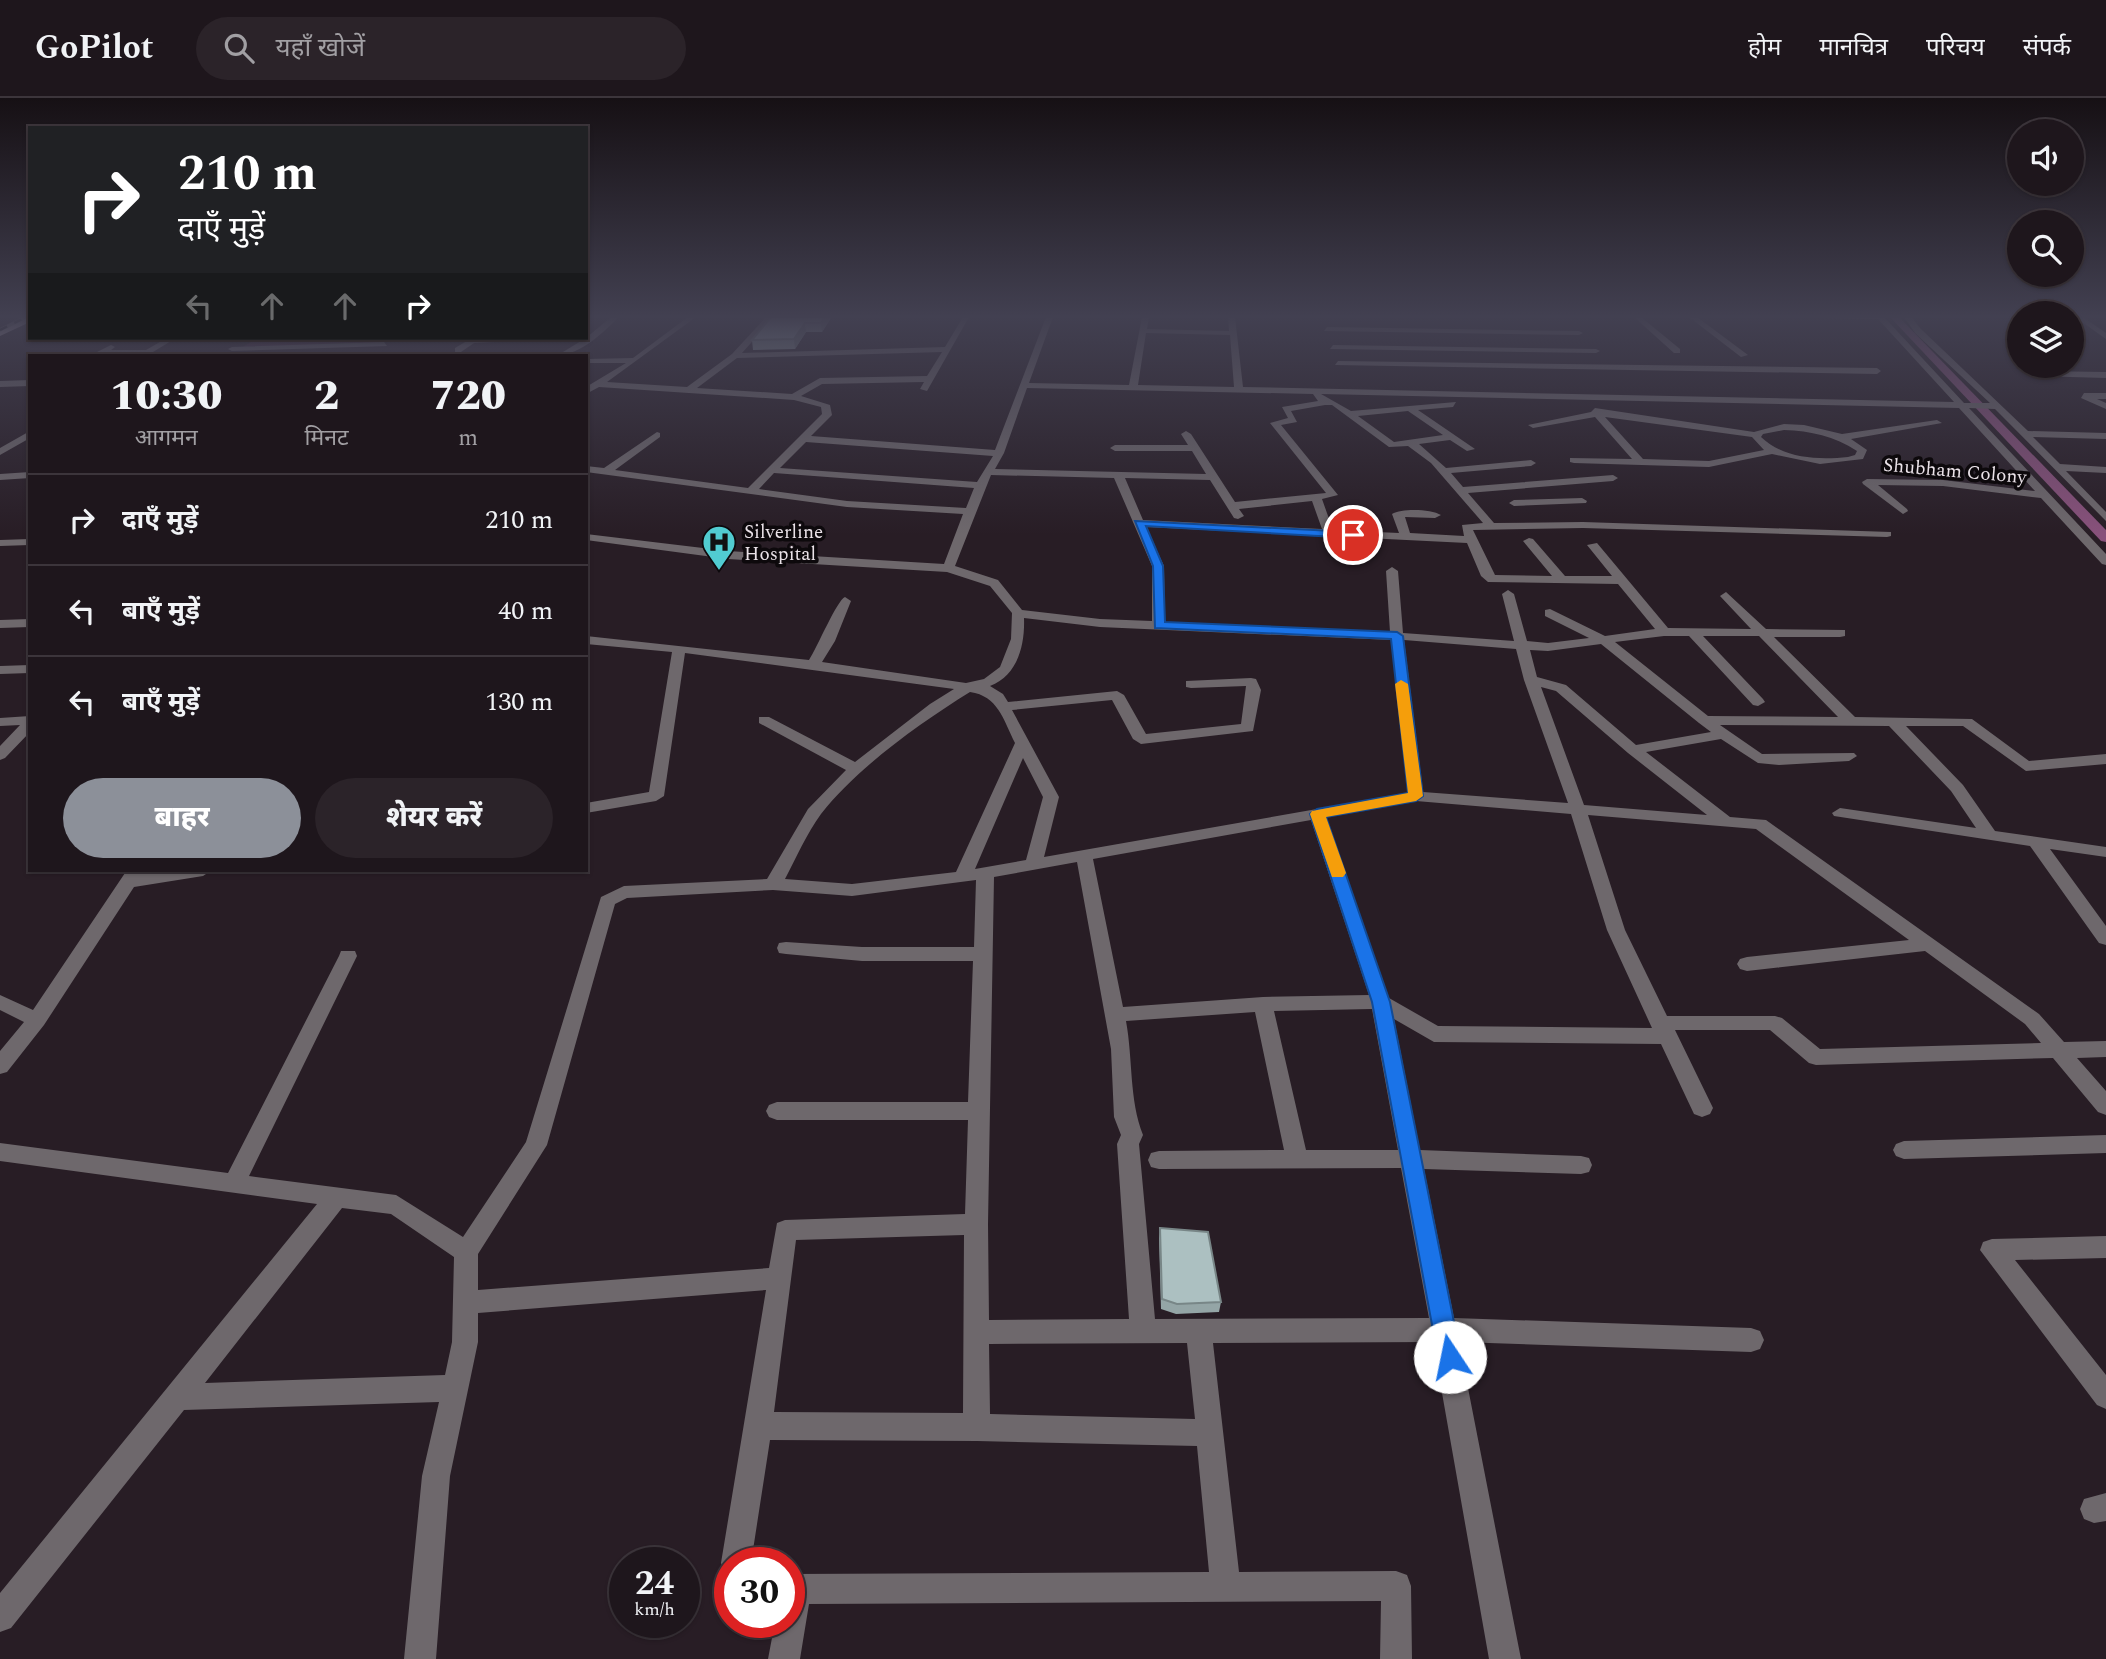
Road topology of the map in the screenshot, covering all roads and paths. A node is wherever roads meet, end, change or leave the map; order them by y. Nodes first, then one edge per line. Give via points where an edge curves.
1 (689, 390) edge
2 (806, 390) edge
3 (1022, 390) edge
4 (1301, 390) edge
5 (1312, 390) joint
6 (1446, 390) edge
7 (1633, 390) edge
8 (1950, 390) edge
9 (1978, 390) edge
10 (1581, 395) junction
11 (1639, 396) junction
12 (2106, 396) edge
13 (794, 397) junction
14 (1754, 398) junction
15 (1325, 402) junction
16 (1962, 402) junction
17 (1453, 404) dead end
18 (1994, 405) junction
19 (2106, 406) edge
20 (1409, 408) junction
21 (1350, 414) junction
22 (1598, 414) junction
23 (1937, 423) dead end
24 (1533, 425) dead end
25 (1791, 428) junction
26 (1186, 434) dead end
27 (2025, 434) junction
28 (28, 435) edge
29 (657, 435) dead end
30 (1758, 435) junction
31 (2106, 436) edge
32 (1842, 437) junction
33 (1452, 438) junction
34 (806, 439) junction
35 (1411, 443) junction
36 (1115, 447) dead end
37 (1195, 448) junction
38 (1470, 449) dead end
39 (1773, 451) junction
40 (0, 452) edge
41 (999, 453) junction
42 (1574, 460) dead end
43 (1531, 463) dead end
44 (1641, 463) junction
45 (2057, 467) junction
46 (588, 470) edge
47 (771, 470) junction
48 (2106, 470) edge
49 (1444, 471) junction
50 (605, 472) junction
51 (989, 472) junction
52 (28, 475) edge
53 (1118, 475) junction
54 (0, 477) edge
55 (1213, 477) junction
56 (1614, 478) dead end
57 (1563, 484) junction
58 (980, 485) junction
59 (1460, 489) junction
60 (750, 492) junction
61 (2046, 495) junction
62 (1316, 498) junction
63 (1582, 501) junction
64 (1514, 503) dead end
65 (1232, 506) junction
66 (969, 511) junction
67 (1903, 511) dead end
68 (1435, 515) dead end
69 (2106, 518) edge
70 (1139, 523) junction
71 (1490, 525) junction
72 (1609, 526) junction
73 (1247, 529) junction
74 (1329, 534) junction
75 (1887, 534) dead end
76 (588, 537) edge
77 (1406, 537) junction
78 (1472, 540) junction
79 (1529, 541) dead end
80 (28, 542) edge
81 (0, 543) edge
82 (1593, 545) dead end
83 (2106, 561) edge
84 (947, 568) junction
85 (1392, 571) dead end
86 (1561, 579) junction
87 (1622, 580) junction
88 (1508, 594) dead end
89 (1726, 596) dead end
90 (845, 601) dead end
91 (1018, 613) junction
92 (1550, 613) dead end
93 (28, 622) edge
94 (0, 624) edge
95 (1159, 625) junction
96 (1664, 632) junction
97 (1765, 632) junction
98 (1693, 633) junction
99 (1840, 633) dead end
100 (1397, 636) junction
101 (588, 640) edge
102 (1604, 640) junction
103 (1520, 645) junction
104 (679, 649) junction
105 (813, 665) junction
106 (28, 668) edge
107 (0, 670) edge
108 (1531, 680) junction
109 (1191, 684) dead end
110 (969, 686) junction
111 (1758, 702) dead end
112 (1003, 707) junction
113 (764, 720) dead end
114 (1704, 720) junction
115 (1850, 720) junction
116 (1892, 720) junction
117 (28, 721) edge
118 (0, 722) edge
119 (28, 723) edge
120 (1722, 733) junction
121 (1021, 745) junction
122 (1633, 750) junction
123 (0, 755) edge
124 (1849, 756) dead end
125 (2106, 759) edge
126 (856, 769) junction
127 (1416, 796) junction
128 (588, 808) edge
129 (1578, 810) junction
130 (1840, 813) dead end
131 (1317, 814) junction
132 (1726, 821) junction
133 (1991, 836) junction
134 (2036, 842) junction
135 (2106, 852) edge
136 (1084, 856) junction
137 (1034, 864) junction
138 (179, 872) edge
139 (985, 873) junction
140 (132, 876) edge
141 (963, 877) junction
142 (773, 884) junction
143 (2106, 939) edge
144 (1925, 945) junction
145 (786, 948) dead end
146 (983, 954) junction
147 (348, 956) dead end
148 (1746, 964) dead end
149 (0, 1002) edge
150 (1381, 1002) junction
151 (1263, 1004) junction
152 (1114, 1015) junction
153 (37, 1020) junction
154 (1663, 1029) junction
155 (2106, 1049) edge
156 (2060, 1051) junction
157 (0, 1066) edge
158 (2106, 1106) edge
159 (1702, 1108) dead end
160 (776, 1111) dead end
161 (979, 1111) junction
162 (2106, 1144) edge
163 (1905, 1150) dead end
164 (0, 1152) edge
165 (1411, 1159) junction
166 (1159, 1160) dead end
167 (1297, 1160) junction
168 (1581, 1165) dead end
169 (234, 1183) junction
170 (337, 1197) junction
171 (976, 1224) junction
172 (2106, 1247) edge
173 (466, 1252) junction
174 (780, 1278) junction
175 (466, 1302) junction
176 (1444, 1330) junction
177 (1143, 1331) junction
178 (1199, 1331) junction
179 (977, 1332) junction
180 (1751, 1340) dead end
181 (455, 1388) junction
182 (177, 1396) junction
183 (2106, 1396) edge
184 (758, 1426) junction
185 (977, 1427) junction
186 (1210, 1433) junction
187 (739, 1547) edge
188 (1226, 1587) junction
189 (805, 1589) edge
190 (0, 1617) edge
191 (787, 1638) edge
192 (420, 1659) edge
193 (784, 1659) edge
194 (1396, 1659) edge
195 (1505, 1659) edge

1 - 13 street
2 - 13 street
3 - 41 street
4 - 5 street
5 - 15 street
6 - 10 street
7 - 11 street
8 - 16 street
9 - 18 street
10 - 11 street
10 - 22 street
11 - 14 street
12 - 19 street via 2084,396
13 - 34 street via 825,405 827,415
14 - 16 street
14 - 25 street
15 - 21 street
15 - 62 street via 1286,409 1294,420 1275,423 1333,493
16 - 18 street
16 - 61 street
17 - 20 street
18 - 27 street
20 - 21 street
20 - 33 street
21 - 35 street via 1392,445
22 - 24 street
22 - 30 street
22 - 44 street
23 - 32 street
25 - 30 street via 1769,429
25 - 32 street
26 - 37 street
27 - 31 street
27 - 45 street
28 - 40 street
29 - 50 street
30 - 39 street via 1760,443
32 - 39 street, Shubham Colony via 1862,450 1859,457 1823,461
33 - 35 street
33 - 38 street
34 - 41 street
34 - 47 street
35 - 49 street
36 - 37 street
37 - 55 street
39 - 44 street via 1709,464
41 - 51 street
42 - 44 street
43 - 49 street
45 - 48 street
45 - 69 street
46 - 50 street
47 - 58 street
47 - 60 street
49 - 59 street
50 - 60 street
51 - 53 street
51 - 58 street
52 - 54 street
53 - 55 street
53 - 70 street
55 - 65 street
56 - 57 street
57 - 59 street
57 - 63 street
58 - 66 street
59 - 71 street
60 - 66 street via 847,504
61 - 67 street, Shubham Colony via 1943,483 1867,482
61 - 83 street
62 - 65 street
62 - 74 street
63 - 64 street
63 - 72 street
65 - 73 street
66 - 84 street
68 - 77 street via 1398,514
70 - 73 street
70 - 95 street via 1158,566
71 - 72 street
71 - 78 street via 1466,527
72 - 75 street
73 - 74 street
74 - 77 street
76 - 84 street via 728,555
77 - 78 street
78 - 86 street via 1492,579
79 - 86 street
80 - 81 street
82 - 87 street
84 - 91 street via 994,583
85 - 100 street
86 - 87 street
87 - 96 street
88 - 103 street
89 - 97 street
90 - 105 street
91 - 95 street
91 - 110 street via 1018,639 1006,669 989,682
92 - 102 street
93 - 94 street
95 - 100 street
96 - 98 street
96 - 102 street
97 - 98 street
97 - 99 street
97 - 115 street
98 - 111 street
100 - 103 street
100 - 127 street
101 - 104 street
102 - 103 street via 1548,647
102 - 114 street
103 - 108 street
104 - 105 street
104 - 128 street via 656,796
105 - 110 street
106 - 107 street
108 - 122 street via 1561,688
108 - 129 street
109 - 112 street via 1251,682 1254,690 1248,728 1141,739 1116,695
110 - 112 street via 993,693
110 - 126 street
112 - 121 street
113 - 126 street
114 - 115 street
114 - 120 street
115 - 116 street
116 - 125 street via 1967,722 2026,765
116 - 133 street via 1957,788
117 - 118 street
119 - 123 street
120 - 122 street
120 - 124 street via 1758,758
121 - 137 street via 1051,797
121 - 141 street
122 - 132 street
126 - 142 street via 814,812
127 - 129 street
127 - 131 street
129 - 132 street
129 - 154 street via 1616,930
130 - 133 street
131 - 136 street
131 - 150 street
132 - 144 street via 1760,824
133 - 134 street
134 - 135 street
134 - 143 street
136 - 137 street
136 - 152 street
137 - 139 street
138 - 140 street
139 - 141 street
139 - 146 street
140 - 153 street
141 - 142 street via 852,890
142 - 173 street via 624,892 607,901 536,1145
144 - 148 street
144 - 156 street via 2032,1019
145 - 146 street via 862,954
146 - 161 street
147 - 169 street
149 - 153 street
150 - 151 street
150 - 154 street via 1434,1034
150 - 165 street
151 - 152 street
151 - 167 street
152 - 177 street via 1125,1117 1132,1135 1128,1144
153 - 157 street
154 - 156 street via 1775,1023 1815,1057
154 - 159 street
155 - 156 street
156 - 158 street
160 - 161 street
161 - 171 street
162 - 163 street
164 - 169 street
165 - 167 street
165 - 168 street
165 - 176 street
166 - 167 street
169 - 170 street
170 - 173 street via 396,1205
170 - 182 street
171 - 174 street via 785,1230
171 - 179 street
172 - 183 street via 1993,1250
173 - 175 street
174 - 175 street
174 - 184 street
175 - 181 street via 466,1342
176 - 178 street
176 - 180 street
176 - 195 street
177 - 178 street
177 - 179 street
178 - 186 street
179 - 185 street
181 - 182 street
181 - 192 street via 436,1476
182 - 190 street
184 - 185 street
184 - 187 street
185 - 186 street
186 - 188 street
188 - 189 street
188 - 194 street via 1396,1586
191 - 193 street

